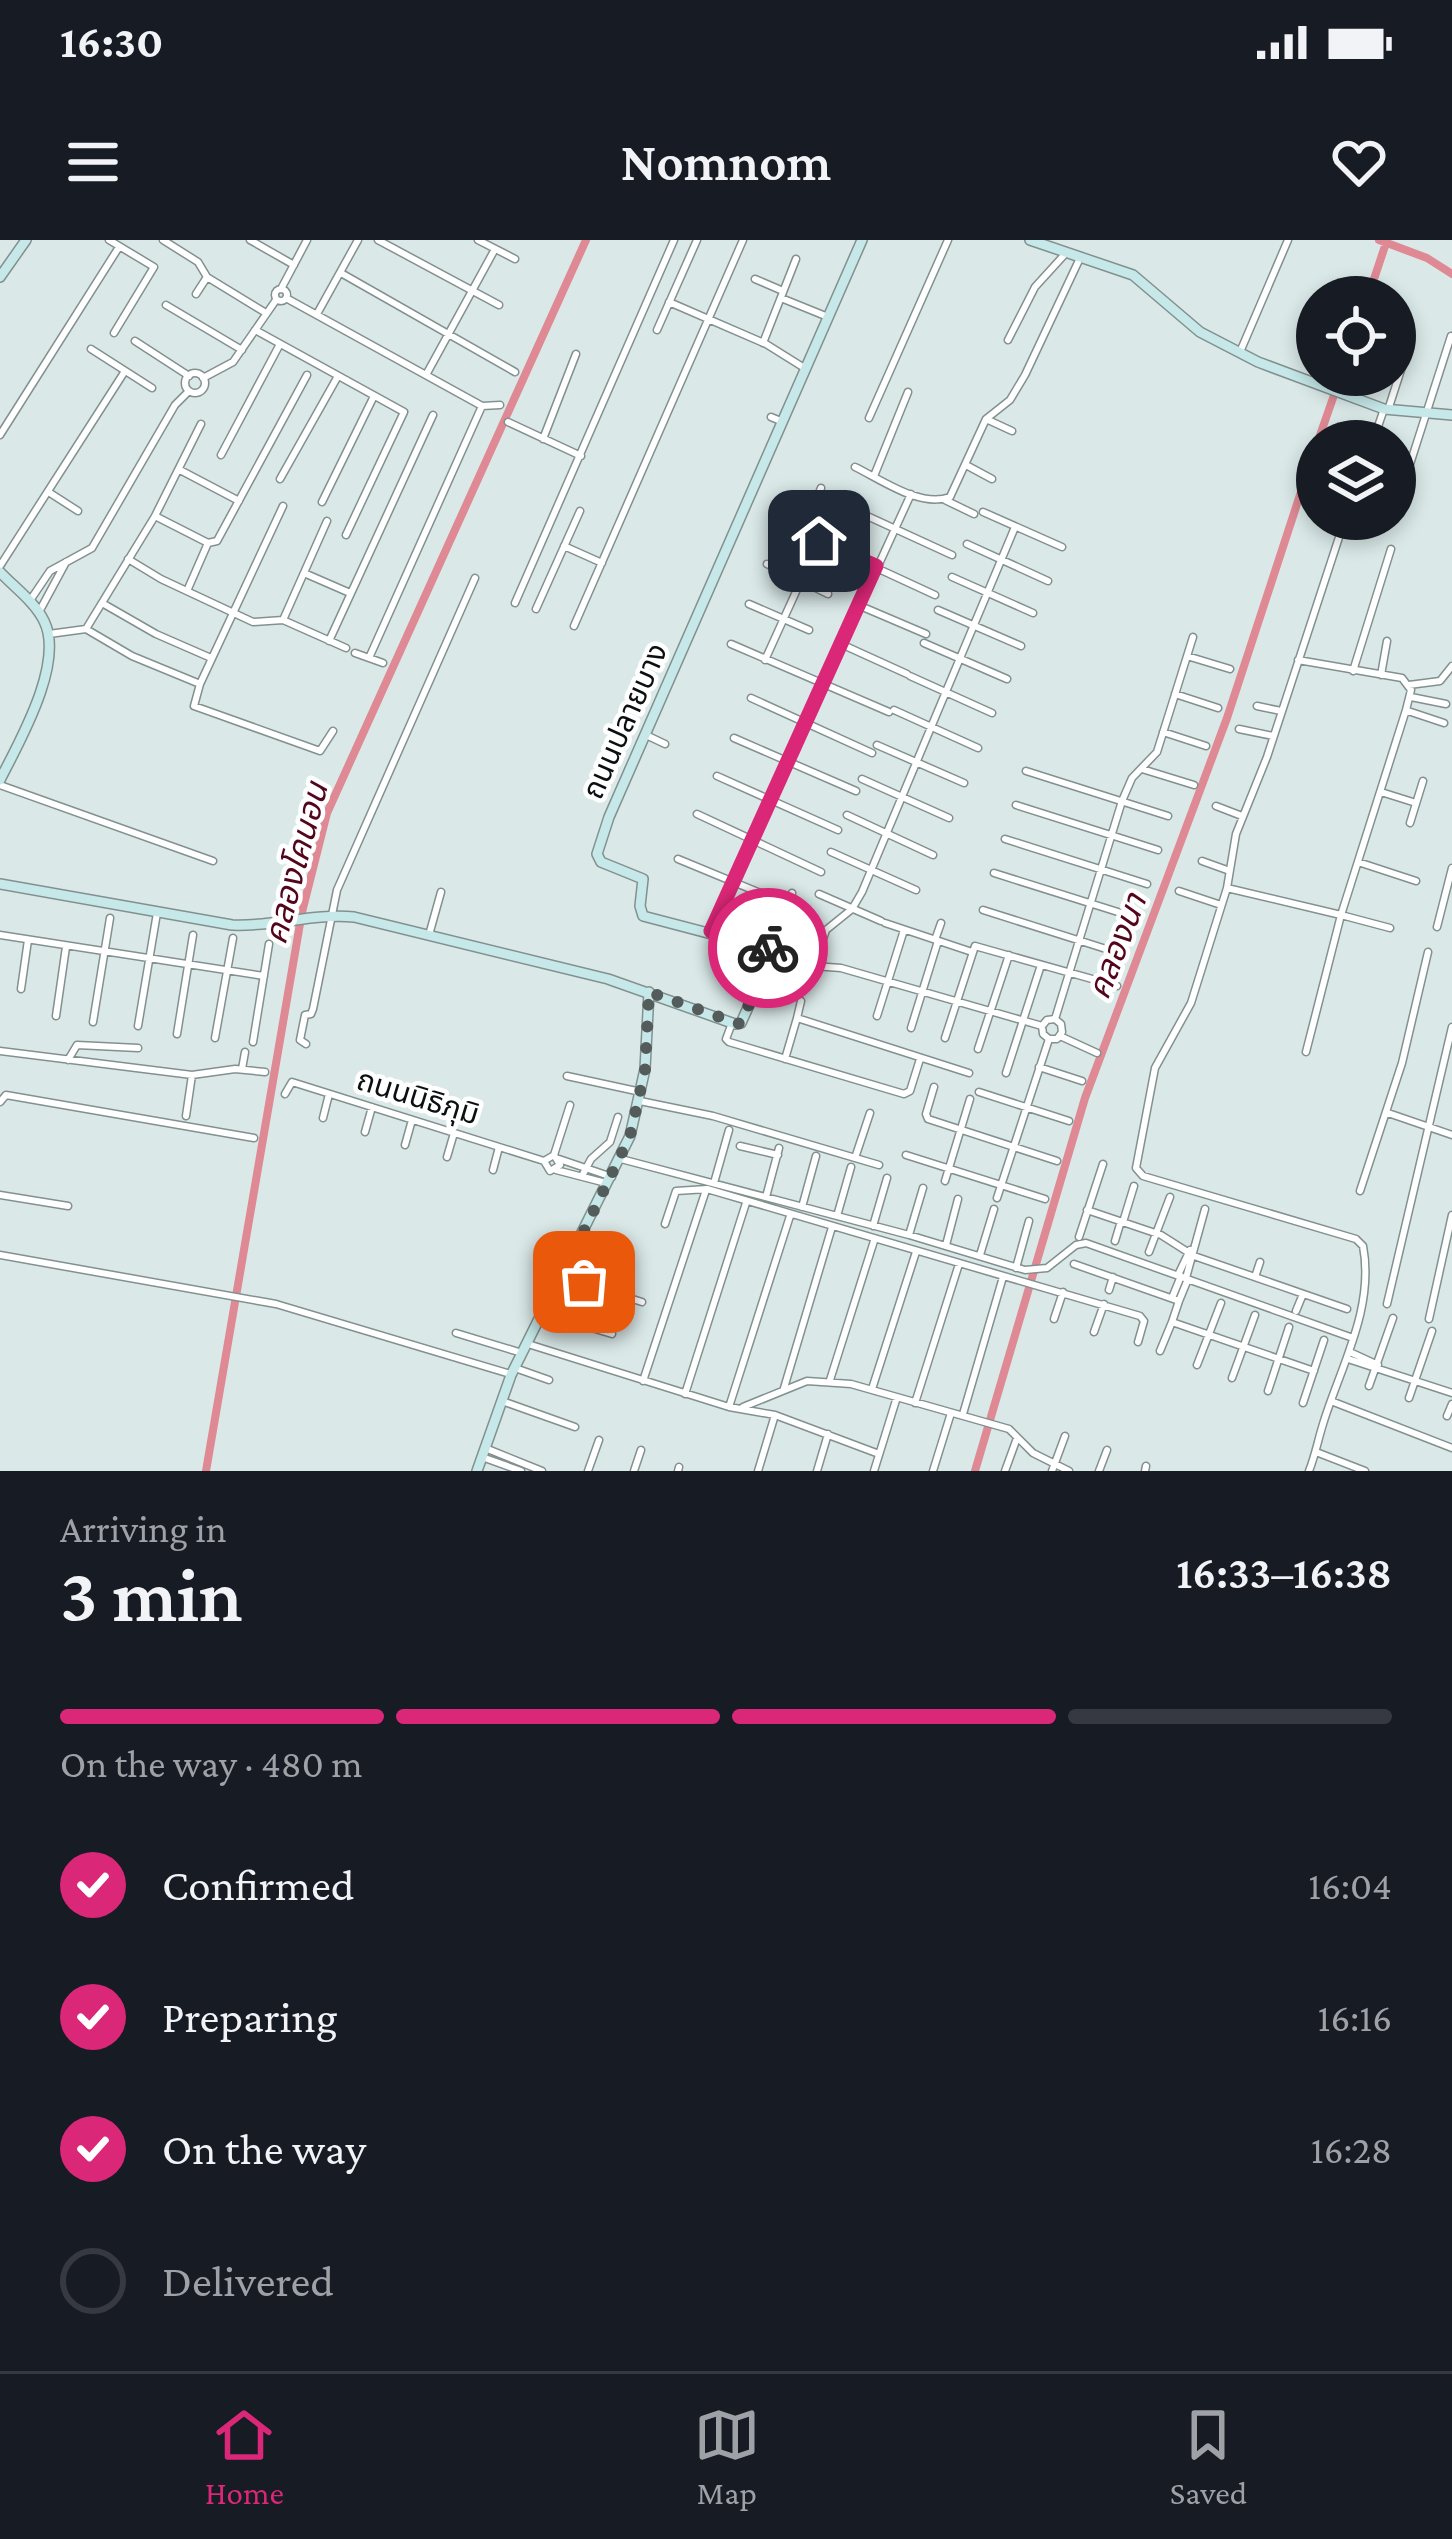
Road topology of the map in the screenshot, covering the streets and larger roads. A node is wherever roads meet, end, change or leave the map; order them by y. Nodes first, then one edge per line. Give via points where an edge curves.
1 (109, 240) edge
2 (163, 240) edge
3 (250, 240) edge
4 (307, 240) edge
5 (358, 240) edge
6 (378, 240) edge
7 (478, 240) edge
8 (674, 240) edge
9 (697, 240) edge
10 (743, 240) edge
11 (862, 240) edge
12 (948, 240) edge
13 (1030, 240) edge
14 (1288, 240) edge
15 (22, 242) edge
16 (119, 247) junction
17 (494, 250) junction
18 (1066, 253) junction
19 (1081, 256) junction
20 (515, 259) dead end
21 (796, 259) dead end
22 (294, 265) junction
23 (341, 273) junction
24 (0, 277) edge
25 (207, 277) junction
26 (755, 279) dead end
27 (280, 289) junction
28 (471, 290) junction
29 (196, 293) dead end
30 (782, 295) junction
31 (286, 298) junction
32 (276, 300) junction
33 (670, 302) junction
34 (166, 304) dead end
35 (499, 305) dead end
36 (266, 313) junction
37 (316, 314) junction
38 (829, 317) junction
39 (709, 320) junction
40 (255, 330) junction
41 (657, 330) dead end
42 (450, 332) junction
43 (114, 333) dead end
44 (1451, 336) edge
45 (1008, 340) dead end
46 (135, 341) dead end
47 (763, 343) junction
48 (280, 344) junction
49 (91, 350) dead end
50 (242, 350) junction
51 (1239, 353) junction
52 (576, 354) dead end
53 (806, 369) junction
54 (125, 371) junction
55 (515, 372) dead end
56 (307, 375) dead end
57 (426, 375) junction
58 (189, 376) junction
59 (338, 376) junction
60 (203, 378) junction
61 (152, 388) dead end
62 (189, 391) junction
63 (908, 392) dead end
64 (1391, 396) edge
65 (374, 397) junction
66 (500, 405) dead end
67 (482, 406) junction
68 (1386, 410) junction
69 (1428, 413) junction
70 (433, 415) dead end
71 (1452, 415) edge
72 (869, 418) dead end
73 (986, 419) junction
74 (1382, 420) edge
75 (508, 422) dead end
76 (200, 424) dead end
77 (1012, 431) dead end
78 (0, 435) edge
79 (543, 439) junction
80 (1416, 449) edge
81 (221, 455) dead end
82 (581, 456) junction
83 (965, 465) junction
84 (855, 467) dead end
85 (180, 470) junction
86 (874, 476) junction
87 (280, 479) dead end
88 (992, 479) dead end
89 (821, 488) dead end
90 (50, 493) junction
91 (911, 494) junction
92 (945, 500) junction
93 (239, 501) junction
94 (322, 502) dead end
95 (841, 504) dead end
96 (283, 506) dead end
97 (580, 511) dead end
98 (78, 512) dead end
99 (154, 516) junction
100 (327, 521) dead end
101 (1015, 526) junction
102 (788, 527) dead end
103 (893, 527) junction
104 (802, 534) junction
105 (346, 535) dead end
106 (1338, 540) edge
107 (819, 541) junction
108 (208, 543) junction
109 (967, 544) dead end
110 (564, 546) junction
111 (1062, 547) dead end
112 (1391, 550) dead end
113 (952, 555) dead end
114 (67, 559) junction
115 (128, 559) junction
116 (1001, 560) junction
117 (602, 563) junction
118 (767, 564) dead end
119 (876, 566) junction
120 (0, 569) edge
121 (304, 573) junction
122 (952, 577) dead end
123 (475, 578) dead end
124 (801, 581) junction
125 (1048, 581) dead end
126 (187, 591) junction
127 (351, 593) junction
128 (987, 593) junction
129 (828, 595) dead end
130 (935, 595) dead end
131 (29, 602) junction
132 (102, 603) junction
133 (515, 603) dead end
134 (749, 604) dead end
135 (858, 604) junction
136 (536, 609) dead end
137 (938, 610) dead end
138 (39, 612) junction
139 (233, 613) junction
140 (1033, 613) dead end
141 (783, 619) junction
142 (283, 620) junction
143 (974, 625) junction
144 (574, 626) dead end
145 (86, 629) junction
146 (809, 630) dead end
147 (49, 634) junction
148 (1193, 637) dead end
149 (329, 641) junction
150 (1387, 641) dead end
151 (731, 644) dead end
152 (841, 644) junction
153 (1021, 646) dead end
154 (346, 648) dead end
155 (355, 653) dead end
156 (1187, 656) junction
157 (212, 658) junction
158 (369, 658) junction
159 (765, 659) junction
160 (960, 659) junction
161 (1298, 660) junction
162 (383, 664) dead end
163 (1452, 666) edge
164 (1231, 670) dead end
165 (1353, 671) junction
166 (1381, 675) junction
167 (1007, 679) dead end
168 (200, 684) junction
169 (823, 684) junction
170 (1408, 685) junction
171 (946, 693) junction
172 (1175, 694) junction
173 (1411, 697) junction
174 (751, 698) dead end
175 (1446, 704) dead end
176 (1256, 706) dead end
177 (1218, 708) dead end
178 (1406, 710) junction
179 (1281, 711) junction
180 (992, 713) dead end
181 (806, 722) junction
182 (1444, 723) dead end
183 (933, 728) junction
184 (1239, 729) dead end
185 (334, 731) dead end
186 (1163, 732) junction
187 (645, 734) junction
188 (1274, 736) junction
189 (734, 738) dead end
190 (665, 744) dead end
191 (878, 745) dead end
192 (1207, 746) dead end
193 (978, 748) dead end
194 (872, 753) dead end
195 (788, 761) junction
196 (918, 763) junction
197 (1142, 769) junction
198 (1026, 771) dead end
199 (717, 776) dead end
200 (862, 779) dead end
201 (1423, 781) dead end
202 (0, 783) edge
203 (964, 783) dead end
204 (1194, 785) dead end
205 (856, 791) dead end
206 (1381, 792) junction
207 (903, 798) junction
208 (770, 800) junction
209 (1122, 801) junction
210 (1416, 803) junction
211 (1016, 805) dead end
212 (1216, 806) dead end
213 (697, 814) dead end
214 (847, 814) dead end
215 (1168, 816) dead end
216 (1243, 816) junction
217 (949, 818) dead end
218 (1410, 823) dead end
219 (838, 830) dead end
220 (887, 833) junction
221 (1111, 835) junction
222 (1005, 839) dead end
223 (752, 840) junction
224 (1158, 850) dead end
225 (831, 853) dead end
226 (933, 855) dead end
227 (678, 859) dead end
228 (213, 861) dead end
229 (1202, 861) dead end
230 (1358, 862) junction
231 (1452, 868) edge
232 (1100, 870) junction
233 (871, 871) junction
234 (1228, 871) junction
235 (821, 872) dead end
236 (994, 873) dead end
237 (734, 879) junction
238 (1416, 880) dead end
239 (0, 884) edge
240 (1147, 884) dead end
241 (1227, 888) junction
242 (916, 890) dead end
243 (1179, 891) dead end
244 (1449, 891) edge
245 (441, 892) dead end
246 (792, 893) dead end
247 (819, 895) dead end
248 (782, 902) dead end
249 (1090, 903) junction
250 (1221, 905) junction
251 (852, 908) junction
252 (983, 910) dead end
253 (157, 913) junction
254 (332, 915) junction
255 (1341, 915) junction
256 (110, 918) dead end
257 (1137, 918) dead end
258 (941, 922) dead end
259 (1437, 927) dead end
260 (1390, 928) dead end
261 (904, 930) junction
262 (711, 931) junction
263 (193, 934) dead end
264 (429, 934) junction
265 (0, 935) edge
266 (233, 938) dead end
267 (28, 940) junction
268 (1078, 940) junction
269 (936, 941) junction
270 (269, 944) dead end
271 (66, 947) junction
272 (105, 952) junction
273 (770, 952) junction
274 (972, 952) junction
275 (1428, 952) dead end
276 (1009, 955) junction
277 (1125, 955) dead end
278 (150, 959) junction
279 (189, 965) junction
280 (1041, 965) junction
281 (814, 966) junction
282 (227, 970) junction
283 (1069, 972) junction
284 (264, 976) junction
285 (887, 980) junction
286 (1117, 986) dead end
287 (21, 989) dead end
288 (922, 990) junction
289 (649, 992) junction
290 (801, 1000) dead end
291 (956, 1000) junction
292 (991, 1011) junction
293 (56, 1016) dead end
294 (877, 1016) dead end
295 (796, 1018) junction
296 (1055, 1019) junction
297 (93, 1022) dead end
298 (1024, 1022) junction
299 (732, 1023) junction
300 (138, 1026) dead end
301 (1042, 1026) junction
302 (1452, 1027) edge
303 (911, 1028) dead end
304 (177, 1034) dead end
305 (1060, 1036) junction
306 (215, 1038) dead end
307 (945, 1038) dead end
308 (1049, 1039) junction
309 (253, 1042) dead end
310 (306, 1045) dead end
311 (138, 1048) dead end
312 (978, 1049) dead end
313 (0, 1051) edge
314 (245, 1052) dead end
315 (1306, 1052) dead end
316 (1097, 1053) dead end
317 (784, 1059) junction
318 (920, 1059) junction
319 (68, 1060) junction
320 (1039, 1067) junction
321 (242, 1069) junction
322 (265, 1072) dead end
323 (969, 1073) dead end
324 (1006, 1073) dead end
325 (192, 1076) junction
326 (567, 1076) dead end
327 (1082, 1081) dead end
328 (934, 1087) dead end
329 (979, 1092) dead end
330 (285, 1094) dead end
331 (329, 1094) junction
332 (640, 1096) junction
333 (970, 1099) dead end
334 (0, 1102) edge
335 (570, 1106) dead end
336 (1026, 1107) junction
337 (372, 1108) junction
338 (870, 1113) dead end
339 (1388, 1113) junction
340 (185, 1117) dead end
341 (618, 1117) dead end
342 (323, 1118) dead end
343 (412, 1120) junction
344 (1070, 1121) dead end
345 (1429, 1129) junction
346 (729, 1130) dead end
347 (961, 1130) junction
348 (365, 1132) dead end
349 (454, 1133) junction
350 (1452, 1135) edge
351 (254, 1138) dead end
352 (405, 1145) dead end
353 (740, 1146) dead end
354 (499, 1147) junction
355 (1014, 1147) junction
356 (906, 1155) dead end
357 (816, 1156) dead end
358 (448, 1157) dead end
359 (557, 1157) junction
360 (621, 1159) junction
361 (544, 1161) junction
362 (1057, 1161) dead end
363 (853, 1162) junction
364 (1102, 1164) dead end
365 (879, 1166) dead end
366 (949, 1168) junction
367 (493, 1170) dead end
368 (556, 1170) junction
369 (584, 1173) junction
370 (887, 1178) dead end
371 (611, 1180) junction
372 (945, 1181) dead end
373 (714, 1183) junction
374 (1002, 1185) junction
375 (1134, 1186) dead end
376 (922, 1188) dead end
377 (706, 1189) junction
378 (1360, 1191) dead end
379 (0, 1196) edge
380 (766, 1197) junction
381 (1170, 1197) dead end
382 (998, 1198) dead end
383 (958, 1199) dead end
384 (1045, 1199) dead end
385 (746, 1202) junction
386 (68, 1207) dead end
387 (802, 1207) junction
388 (994, 1209) dead end
389 (1205, 1209) dead end
390 (1087, 1210) junction
391 (790, 1215) junction
392 (1452, 1215) edge
393 (837, 1216) junction
394 (1029, 1221) dead end
395 (1122, 1222) junction
396 (664, 1224) dead end
397 (873, 1226) junction
398 (832, 1227) junction
399 (909, 1234) junction
400 (1156, 1234) junction
401 (1079, 1237) dead end
402 (875, 1240) junction
403 (1114, 1240) dead end
404 (946, 1245) junction
405 (916, 1252) junction
406 (1149, 1252) dead end
407 (1192, 1252) junction
408 (0, 1255) edge
409 (980, 1256) junction
410 (1260, 1262) dead end
411 (959, 1264) junction
412 (1074, 1264) dead end
413 (566, 1268) junction
414 (1016, 1268) junction
415 (1003, 1277) junction
416 (1113, 1277) junction
417 (1183, 1277) junction
418 (1254, 1277) junction
419 (1310, 1280) dead end
420 (1249, 1288) dead end
421 (1109, 1290) dead end
422 (1063, 1292) junction
423 (1304, 1294) junction
424 (1176, 1299) junction
425 (642, 1302) dead end
426 (1221, 1303) dead end
427 (1104, 1304) junction
428 (1387, 1304) dead end
429 (1347, 1309) dead end
430 (1296, 1312) dead end
431 (542, 1313) junction
432 (1255, 1315) dead end
433 (1393, 1318) dead end
434 (1054, 1319) dead end
435 (1429, 1319) dead end
436 (1172, 1322) junction
437 (1288, 1327) dead end
438 (1432, 1331) dead end
439 (1094, 1332) dead end
440 (456, 1333) dead end
441 (612, 1334) dead end
442 (1208, 1334) junction
443 (1353, 1338) junction
444 (1324, 1340) dead end
445 (1138, 1342) dead end
446 (1243, 1346) junction
447 (524, 1348) junction
448 (1160, 1351) dead end
449 (1350, 1355) junction
450 (1280, 1359) junction
451 (1197, 1365) dead end
452 (1377, 1367) junction
453 (513, 1371) junction
454 (1314, 1371) junction
455 (1232, 1378) dead end
456 (549, 1380) dead end
457 (830, 1380) junction
458 (1416, 1380) junction
459 (643, 1381) junction
460 (1369, 1386) dead end
461 (784, 1388) junction
462 (872, 1389) junction
463 (1268, 1391) dead end
464 (1452, 1393) edge
465 (686, 1394) junction
466 (768, 1395) junction
467 (898, 1397) junction
468 (1409, 1399) dead end
469 (502, 1401) junction
470 (1331, 1401) junction
471 (915, 1403) junction
472 (1303, 1403) dead end
473 (1452, 1404) edge
474 (729, 1407) junction
475 (740, 1409) junction
476 (951, 1413) junction
477 (772, 1415) junction
478 (967, 1415) junction
479 (1447, 1417) dead end
480 (575, 1427) dead end
481 (829, 1433) junction
482 (1065, 1436) dead end
483 (1017, 1438) junction
484 (599, 1440) dead end
485 (1452, 1448) edge
486 (641, 1450) dead end
487 (1107, 1450) dead end
488 (1316, 1452) junction
489 (484, 1453) junction
490 (879, 1454) junction
491 (1053, 1468) edge
492 (477, 1471) edge
493 (521, 1471) edge
494 (542, 1471) edge
495 (588, 1471) edge
496 (634, 1471) edge
497 (758, 1471) edge
498 (817, 1471) edge
499 (874, 1471) edge
500 (933, 1471) edge
501 (1005, 1471) edge
502 (1069, 1471) edge
503 (1099, 1471) edge
504 (1309, 1471) edge
505 (1365, 1471) edge

1 - 16 street
2 - 25 street
3 - 22 street
4 - 22 street
5 - 23 street
6 - 28 street
7 - 17 street
8 - 82 street
9 - 33 street
10 - 39 street
11 - 38 street, ถนนปลายบาง
12 - 72 street
13 - 18 street
14 - 51 street
15 - 24 street
16 - 43 street via 154,267
16 - 78 street
17 - 20 street
17 - 28 street
18 - 19 street
18 - 45 street via 1035,287
19 - 51 street via 1133,275 1200,332
19 - 73 street via 1025,375
21 - 30 street
22 - 27 street
23 - 37 street
23 - 42 street
25 - 29 street
25 - 36 street
26 - 30 street
27 - 31 street
27 - 32 street
28 - 35 street
28 - 42 street
30 - 38 street
30 - 47 street
31 - 32 street
31 - 37 street
32 - 36 street
33 - 39 street
33 - 41 street
34 - 50 street
36 - 40 street
37 - 57 street
38 - 53 street, ถนนปลายบาง
39 - 47 street
39 - 117 street
40 - 48 street
40 - 50 street
42 - 55 street
42 - 57 street
44 - 69 street
46 - 58 street
47 - 53 street
48 - 59 street
48 - 81 street
49 - 54 street
50 - 60 street
51 - 68 street
52 - 79 street
53 - 187 street, ถนนปลายบาง
54 - 61 street
54 - 90 street
56 - 93 street
57 - 67 street
58 - 60 street
58 - 62 street
59 - 65 street
59 - 87 street
60 - 62 street via 201,391
62 - 114 street via 92,548
63 - 86 street
64 - 68 street
65 - 94 street
65 - 105 street via 405,415
66 - 67 street
67 - 158 street
68 - 69 street
68 - 74 street
69 - 71 street
69 - 80 street
70 - 127 street
73 - 77 street
73 - 83 street
75 - 79 street
76 - 85 street
79 - 82 street
82 - 133 street
83 - 88 street
83 - 92 street
84 - 86 street
85 - 93 street
85 - 99 street
86 - 91 street
89 - 104 street
90 - 98 street
90 - 120 street
91 - 92 street
91 - 103 street
92 - 101 street
93 - 108 street via 217,542
95 - 103 street
96 - 139 street
97 - 110 street
99 - 108 street
99 - 115 street
100 - 121 street
101 - 111 street
101 - 116 street
102 - 104 street
103 - 113 street
103 - 119 street
104 - 107 street
106 - 161 street
107 - 119 street
107 - 124 street
108 - 126 street
109 - 116 street
110 - 117 street
110 - 136 street
112 - 165 street
114 - 131 street
114 - 138 street
115 - 126 street
115 - 132 street
116 - 125 street
116 - 128 street
117 - 144 street
118 - 124 street
119 - 130 street
119 - 135 street
120 - 131 street
121 - 127 street
121 - 142 street
122 - 128 street
123 - 254 street
124 - 129 street
124 - 141 street
126 - 139 street
127 - 149 street
128 - 140 street
128 - 143 street
131 - 138 street
132 - 145 street
132 - 157 street
134 - 141 street
135 - 152 street
135 - 160 street
137 - 143 street
138 - 147 street
139 - 142 street via 253,622
139 - 157 street
141 - 146 street
141 - 159 street
142 - 149 street
143 - 153 street
143 - 160 street
145 - 147 street
145 - 168 street
147 - 202 street via 38,698
148 - 156 street
149 - 154 street
150 - 166 street
151 - 159 street
152 - 169 street
152 - 171 street
155 - 158 street
156 - 164 street
156 - 172 street
157 - 168 street
158 - 162 street
159 - 169 street
160 - 167 street
160 - 171 street
161 - 165 street
161 - 179 street
163 - 170 street via 1440,681
165 - 166 street
166 - 170 street
168 - 185 street via 194,706 218,716 320,751
169 - 181 street
169 - 183 street
170 - 173 street
171 - 180 street
171 - 183 street
172 - 177 street
172 - 186 street
173 - 175 street
173 - 178 street
174 - 181 street
176 - 179 street
178 - 182 street
178 - 206 street
179 - 188 street
181 - 194 street
181 - 195 street
183 - 193 street
183 - 196 street
184 - 188 street
186 - 192 street
186 - 197 street
187 - 190 street
187 - 262 street, ถนนปลายบาง via 598,858 643,879 644,916
188 - 216 street
189 - 195 street
191 - 196 street
195 - 205 street
195 - 208 street
196 - 203 street
196 - 207 street
197 - 204 street
197 - 209 street
198 - 209 street
199 - 208 street
200 - 207 street
201 - 210 street
202 - 228 street
206 - 210 street
206 - 230 street
207 - 217 street
207 - 220 street
208 - 219 street
208 - 223 street
209 - 215 street
209 - 221 street
210 - 218 street
211 - 221 street
212 - 216 street
213 - 223 street
214 - 220 street
216 - 234 street
220 - 226 street
220 - 233 street
221 - 224 street
221 - 232 street
222 - 232 street
223 - 235 street
223 - 237 street
225 - 233 street
227 - 237 street
229 - 234 street
230 - 238 street
230 - 255 street
231 - 244 street
232 - 240 street
232 - 249 street
233 - 242 street
233 - 251 street
234 - 241 street
236 - 249 street
237 - 248 street
237 - 262 street
239 - 253 street
241 - 250 street
241 - 255 street
243 - 250 street
244 - 259 street
245 - 264 street
246 - 273 street
247 - 251 street
249 - 257 street
249 - 268 street
250 - 443 street via 1191,1004 1155,1068 1136,1168 1356,1239 1365,1255
251 - 261 street
251 - 281 street via 826,930
252 - 268 street
253 - 254 street via 246,926
253 - 278 street
254 - 264 street
254 - 310 street via 305,1015
255 - 260 street
255 - 315 street
256 - 272 street
258 - 269 street
261 - 269 street
261 - 285 street
262 - 273 street, ถนนปลายบาง
263 - 279 street
264 - 289 street
265 - 267 street
266 - 282 street
267 - 271 street
267 - 287 street
268 - 277 street
268 - 283 street
269 - 274 street
269 - 288 street
270 - 284 street
271 - 272 street
271 - 293 street
272 - 278 street
272 - 297 street
273 - 281 street
273 - 299 street via 743,1020
274 - 276 street via 977,946
274 - 291 street
275 - 339 street
276 - 280 street
276 - 292 street
278 - 279 street
278 - 300 street
279 - 282 street
279 - 304 street
280 - 283 street
280 - 298 street
281 - 285 street
282 - 284 street
282 - 306 street
283 - 286 street
283 - 296 street
284 - 309 street
285 - 288 street
285 - 294 street
288 - 291 street
288 - 303 street
289 - 299 street
289 - 332 street
290 - 295 street
291 - 292 street
291 - 307 street
292 - 298 street
292 - 312 street
295 - 317 street
295 - 318 street
296 - 301 street
296 - 305 street
298 - 301 street
298 - 324 street
299 - 317 street via 726,1041
301 - 308 street
302 - 345 street
305 - 308 street
305 - 316 street
308 - 320 street
311 - 319 street via 76,1045
313 - 319 street
314 - 321 street
317 - 318 street via 904,1094
318 - 323 street
319 - 325 street
320 - 327 street
320 - 336 street
321 - 322 street
321 - 325 street
325 - 340 street
326 - 332 street
328 - 347 street via 926,1117
329 - 336 street
330 - 331 street, ถนนนิธิภุมิ via 292,1082
331 - 337 street, ถนนนิธิภุมิ
331 - 342 street
332 - 360 street
332 - 363 street
333 - 347 street
334 - 351 street via 7,1095
335 - 359 street
336 - 344 street
336 - 355 street
337 - 343 street, ถนนนิธิภุมิ
337 - 348 street
338 - 363 street
339 - 345 street
339 - 378 street
341 - 369 street via 610,1142
343 - 349 street, ถนนนิธิภุมิ
343 - 352 street
345 - 350 street
345 - 428 street
346 - 373 street
347 - 355 street
347 - 366 street
349 - 354 street, ถนนนิธิภุมิ
349 - 358 street
353 - 380 street via 778,1152
354 - 361 street, ถนนนิธิภุมิ
354 - 367 street
355 - 362 street
355 - 374 street
356 - 366 street
357 - 387 street
359 - 361 street
359 - 368 street
359 - 369 street
360 - 371 street
360 - 373 street
361 - 368 street, ถนนนิธิภุมิ
363 - 365 street
363 - 393 street
364 - 390 street
366 - 372 street
366 - 374 street
368 - 369 street
369 - 371 street
370 - 397 street
371 - 413 street
373 - 380 street
374 - 382 street
374 - 384 street
375 - 395 street
376 - 399 street
377 - 385 street
377 - 396 street via 676,1190
377 - 459 street
379 - 386 street
380 - 387 street
381 - 400 street
383 - 404 street
385 - 391 street
385 - 465 street
387 - 393 street
388 - 409 street
389 - 407 street
390 - 395 street
390 - 401 street
391 - 398 street
391 - 474 street
392 - 435 street
393 - 397 street
394 - 414 street
395 - 400 street
395 - 403 street
397 - 399 street
398 - 402 street
398 - 461 street
399 - 404 street
400 - 406 street
400 - 407 street
402 - 405 street
402 - 457 street
404 - 409 street
405 - 411 street
405 - 462 street
407 - 417 street
407 - 418 street
408 - 453 street via 276,1304
409 - 414 street
410 - 418 street
411 - 415 street
411 - 471 street
412 - 416 street
413 - 425 street via 588,1285
413 - 431 street
414 - 417 street via 1047,1268 1081,1243
415 - 422 street
415 - 478 street
416 - 421 street
416 - 424 street
417 - 424 street
417 - 443 street
418 - 420 street
418 - 423 street
419 - 423 street
422 - 427 street
422 - 434 street
423 - 429 street
423 - 430 street
424 - 436 street
426 - 442 street
427 - 439 street
427 - 445 street via 1143,1318
431 - 441 street
431 - 447 street
432 - 446 street
433 - 452 street
436 - 442 street
436 - 448 street
437 - 450 street
438 - 458 street
440 - 447 street
442 - 446 street
442 - 451 street
443 - 449 street
444 - 454 street
446 - 450 street
446 - 455 street
447 - 453 street
447 - 459 street
449 - 452 street
449 - 470 street
450 - 454 street
450 - 463 street
452 - 458 street
452 - 460 street
453 - 456 street
453 - 469 street
454 - 472 street
457 - 461 street
457 - 462 street
458 - 464 street
458 - 468 street
459 - 465 street
461 - 466 street
462 - 467 street
465 - 474 street
466 - 475 street
466 - 477 street
467 - 471 street
467 - 490 street
469 - 480 street
469 - 489 street
470 - 485 street
470 - 488 street
471 - 476 street
473 - 479 street
474 - 475 street
475 - 477 street
476 - 478 street
476 - 500 street
477 - 481 street
477 - 497 street
478 - 483 street
481 - 490 street
481 - 498 street
482 - 491 street
483 - 491 street
483 - 501 street
484 - 495 street
486 - 496 street
487 - 503 street
488 - 504 street
488 - 505 street
489 - 492 street
489 - 493 street
489 - 494 street
490 - 499 street
491 - 502 street

